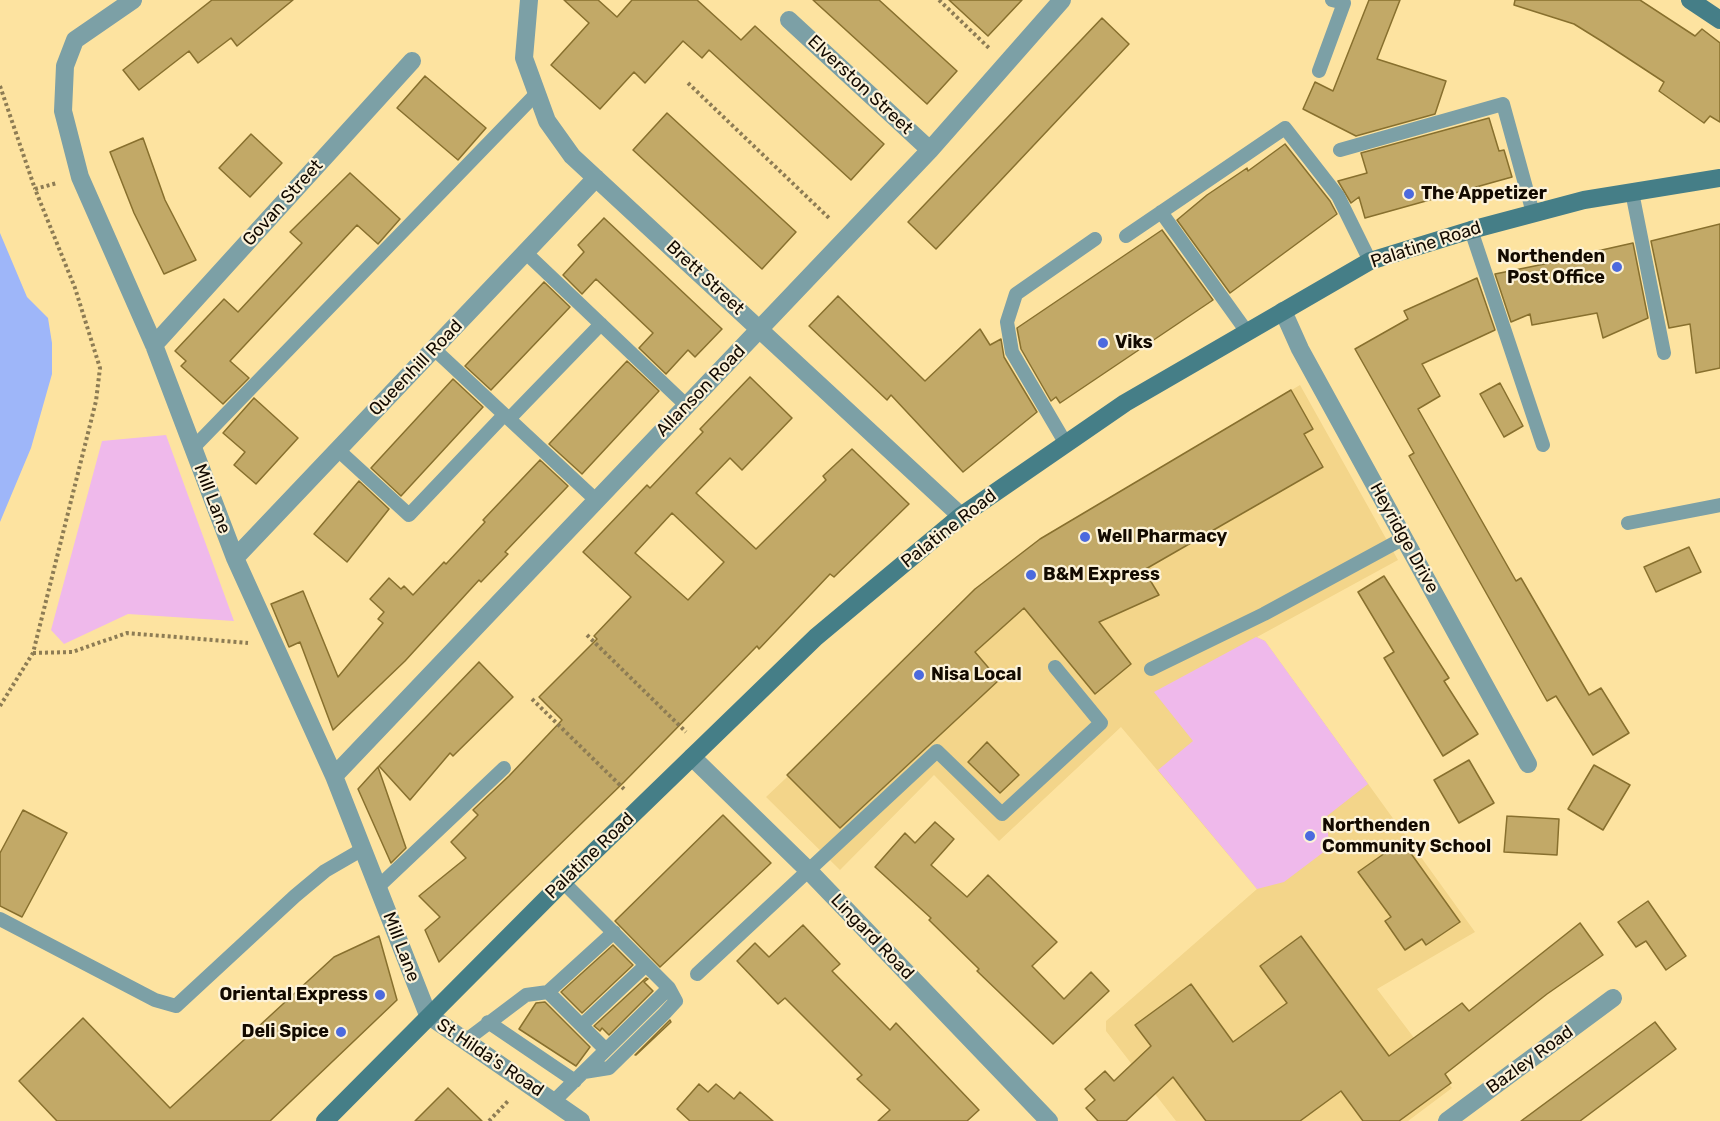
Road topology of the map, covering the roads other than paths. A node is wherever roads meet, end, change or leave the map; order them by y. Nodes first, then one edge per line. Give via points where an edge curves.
1 (133, 0) edge
2 (529, 0) edge
3 (1062, 0) edge
4 (1332, 0) edge
5 (1690, 0) edge
6 (789, 20) dead end
7 (1720, 20) edge
8 (412, 61) dead end
9 (1319, 71) dead end
10 (537, 93) junction
11 (930, 150) junction
12 (1341, 150) dead end
13 (596, 178) junction
14 (1720, 178) edge
15 (1632, 192) junction
16 (1161, 212) junction
17 (1533, 213) junction
18 (1471, 230) junction
19 (1126, 236) dead end
20 (1095, 238) dead end
21 (525, 252) junction
22 (1370, 261) junction
23 (1283, 311) junction
24 (601, 324) junction
25 (760, 329) junction
26 (1247, 332) junction
27 (154, 345) junction
28 (434, 349) junction
29 (1664, 353) dead end
30 (687, 406) junction
31 (507, 417) junction
32 (1066, 444) junction
33 (1543, 445) dead end
34 (193, 448) junction
35 (338, 450) junction
36 (597, 501) junction
37 (1720, 505) edge
38 (961, 516) junction
39 (1628, 523) dead end
40 (1404, 538) junction
41 (235, 558) junction
42 (1055, 668) dead end
43 (1152, 669) dead end
44 (697, 752) junction
45 (1528, 764) dead end
46 (504, 768) dead end
47 (334, 776) junction
48 (363, 849) junction
49 (808, 871) junction
50 (563, 882) junction
51 (378, 887) junction
52 (0, 919) edge
53 (614, 933) junction
54 (646, 965) junction
55 (697, 974) dead end
56 (669, 988) junction
57 (548, 992) junction
58 (1613, 999) dead end
59 (428, 1015) junction
60 (488, 1022) junction
61 (582, 1026) junction
62 (465, 1041) junction
63 (606, 1050) junction
64 (580, 1076) junction
65 (554, 1101) junction
66 (1041, 1118) edge
67 (325, 1121) edge
68 (581, 1121) edge
69 (1447, 1121) edge

1 - 27 street, Mill Lane via 75,40 65,66 63,111 80,177
2 - 10 street, Brett Street via 524,58
3 - 11 street, Allanson Road
4 - 9 lane via 1344,3
5 - 7 main road
6 - 11 street, Elverston Street
8 - 27 street, Govan Street
10 - 13 street, Brett Street via 547,121 572,156
10 - 34 lane
11 - 25 street, Allanson Road
12 - 17 lane via 1503,104
13 - 21 street, Queenhill Road
13 - 25 street, Brett Street
14 - 15 main road, Palatine Road
15 - 17 main road, Palatine Road
15 - 29 lane
16 - 19 lane
16 - 22 lane via 1285,128 1338,196
16 - 26 lane
17 - 18 main road, Palatine Road
18 - 22 main road, Palatine Road
18 - 33 lane
20 - 32 lane via 1016,294 1007,322 1012,352
21 - 24 lane
21 - 28 street, Queenhill Road
22 - 23 main road, Palatine Road
23 - 26 main road, Palatine Road
23 - 40 street, Heyridge Drive
24 - 30 lane
24 - 31 lane
25 - 30 street, Allanson Road
25 - 38 street, Brett Street
26 - 32 main road, Palatine Road via 1125,403
27 - 34 street, Mill Lane
28 - 31 lane
28 - 35 street, Queenhill Road
30 - 36 street, Allanson Road
31 - 35 lane via 409,515
31 - 36 lane
32 - 38 main road, Palatine Road
34 - 41 street, Mill Lane
35 - 41 street, Queenhill Road
36 - 47 street, Allanson Road
37 - 39 lane
38 - 44 main road, Palatine Road via 816,637
40 - 43 lane
40 - 45 street, Heyridge Drive
41 - 47 street, Mill Lane
42 - 49 lane via 1101,723 1002,814 937,751
44 - 49 street, Lingard Road
44 - 50 main road, Palatine Road
46 - 51 lane
47 - 48 street, Mill Lane
48 - 51 street, Mill Lane
48 - 52 lane via 325,871 295,896 176,1006 155,1000
49 - 55 lane
49 - 66 street, Lingard Road
50 - 53 lane
50 - 59 main road, Palatine Road
51 - 59 street, Mill Lane
53 - 54 lane
53 - 57 lane
54 - 56 lane
54 - 61 lane
56 - 63 lane
56 - 64 lane via 676,1001 664,1014 609,1068
57 - 60 lane via 526,995
57 - 61 lane
58 - 69 street, Bazley Road
59 - 62 street, St Hilda's Road
59 - 67 main road, Palatine Road
60 - 62 lane
60 - 64 lane
61 - 63 lane
62 - 65 street, St Hilda's Road
63 - 64 lane
64 - 65 lane
65 - 68 street, St Hilda's Road

